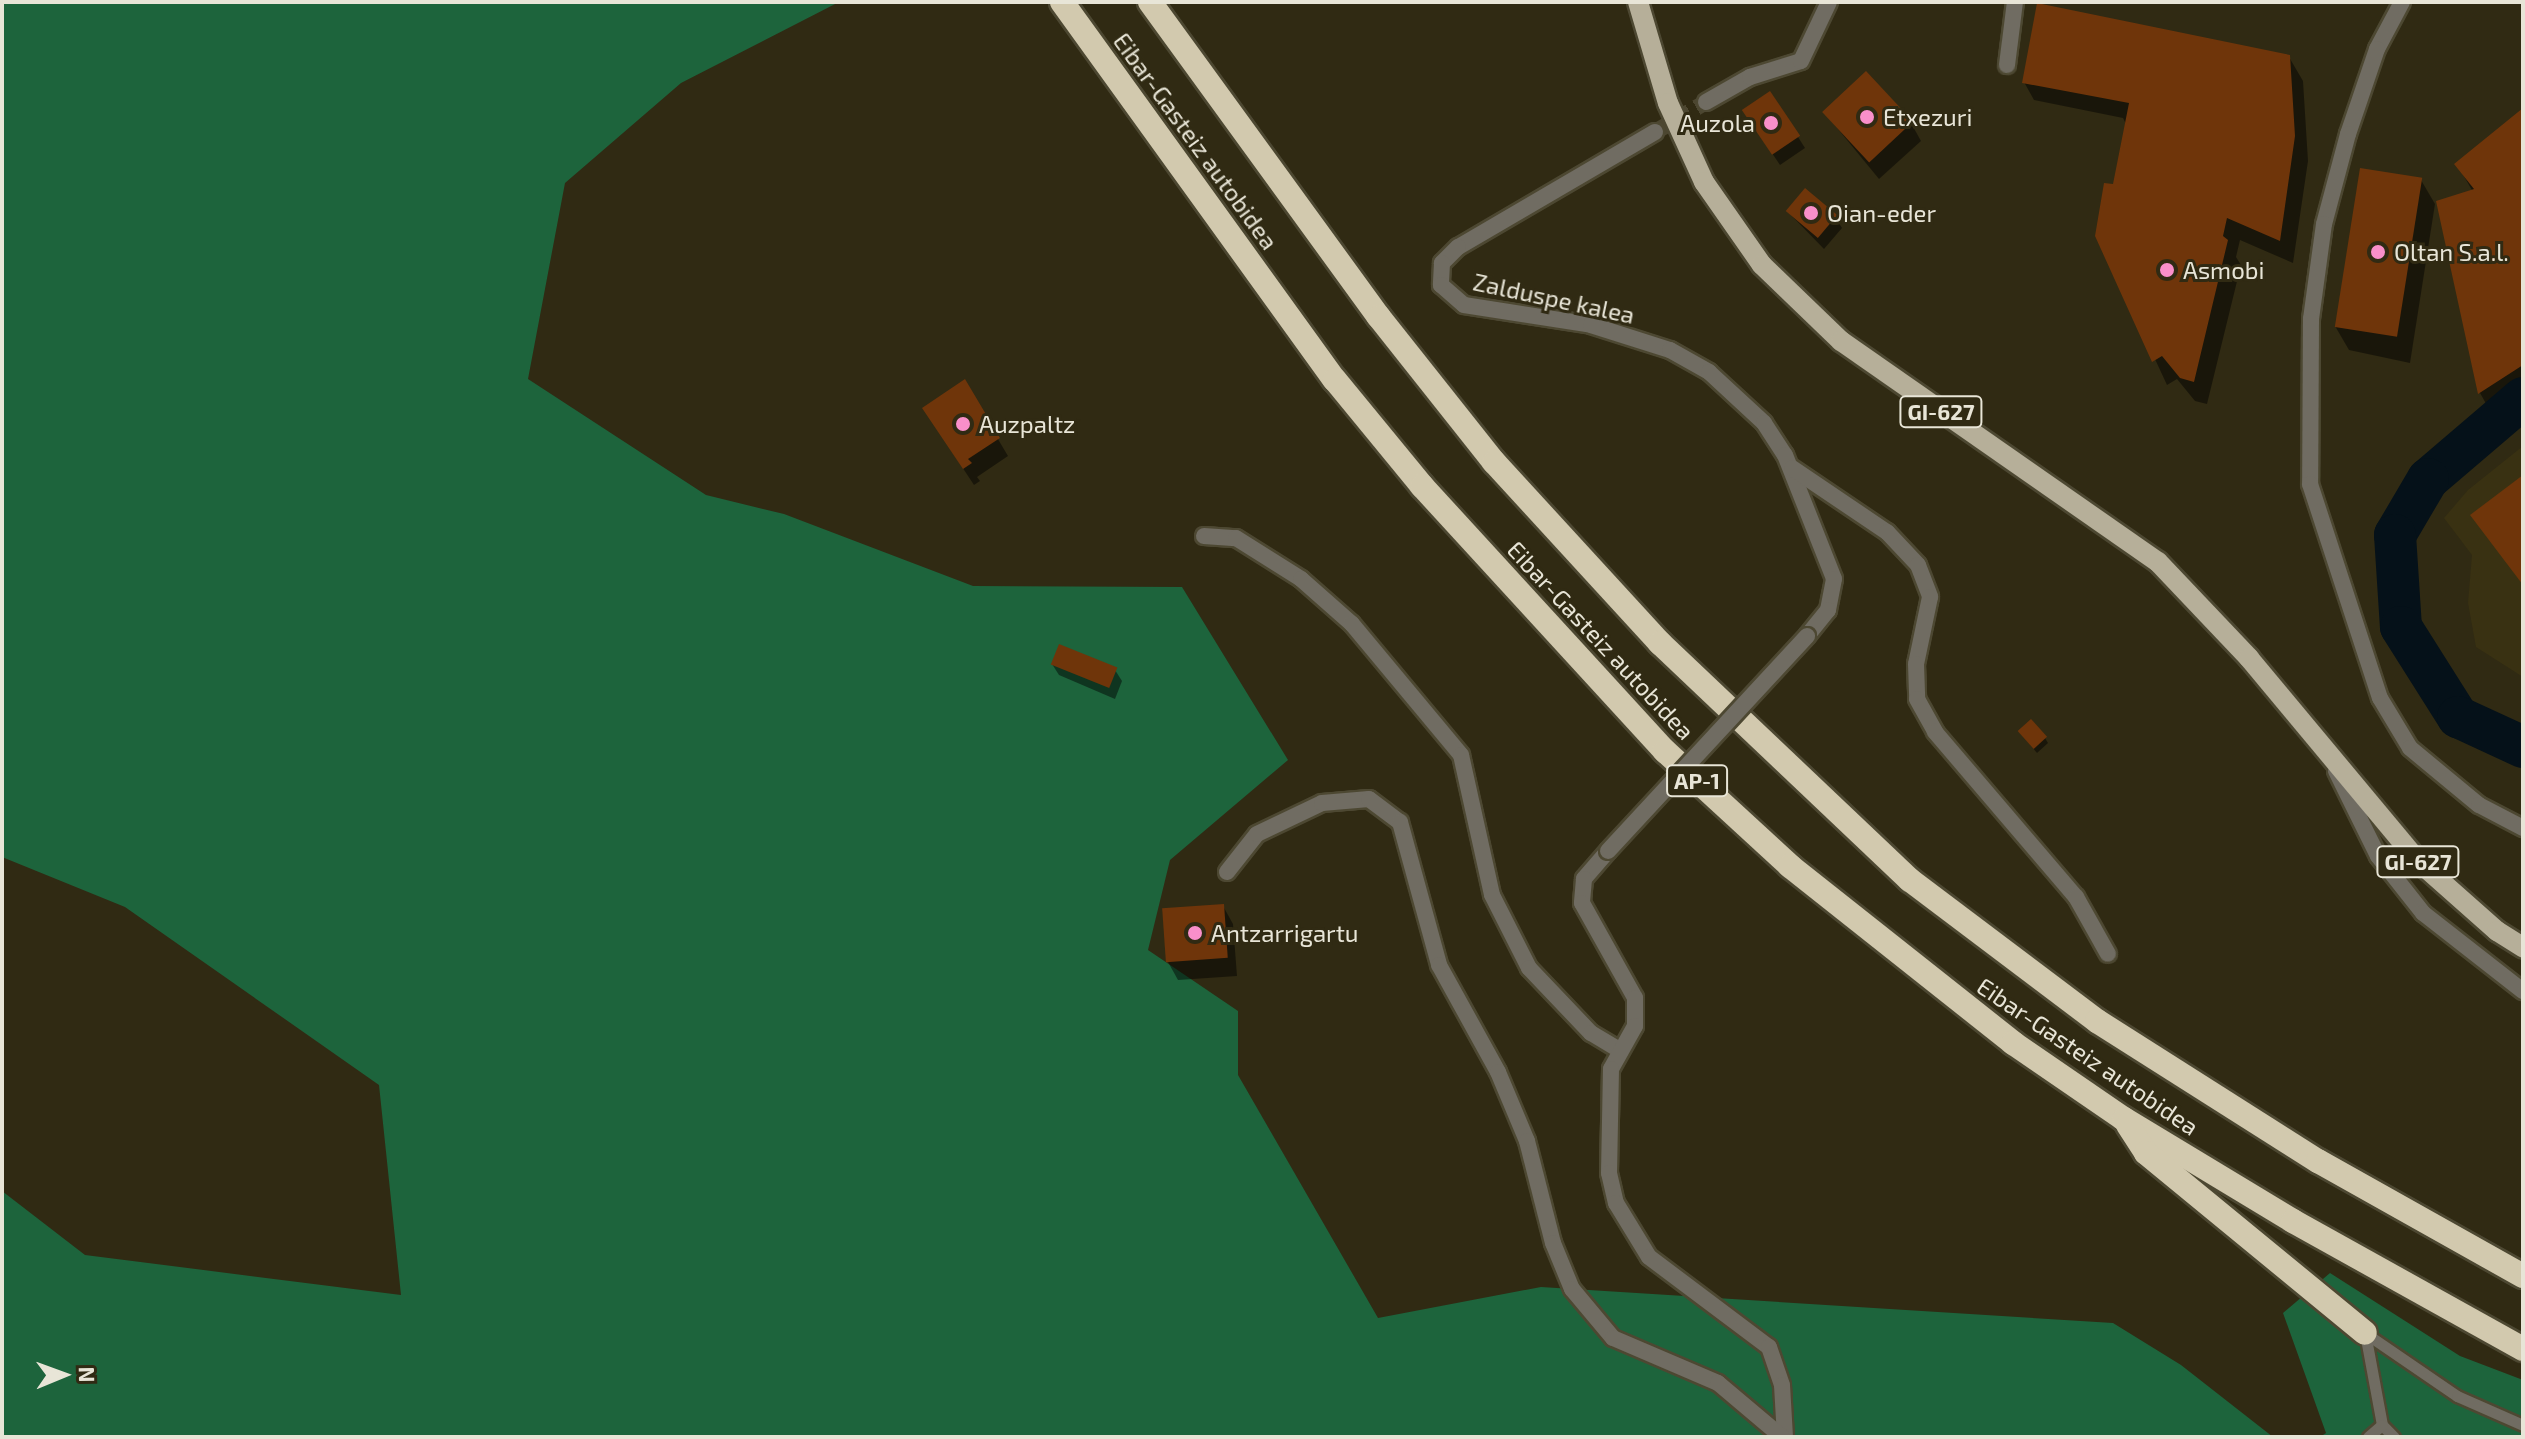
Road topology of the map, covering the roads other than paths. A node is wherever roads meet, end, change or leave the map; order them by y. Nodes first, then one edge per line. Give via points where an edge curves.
1 (1062, 2) edge
2 (1150, 2) edge
3 (1638, 2) edge
4 (1829, 2) edge
5 (2015, 2) edge
6 (2397, 4) edge
7 (2007, 65) dead end
8 (1706, 102) tunnel mouth
9 (1655, 132) tunnel mouth
10 (1790, 467) junction
11 (1204, 536) dead end
12 (2330, 759) junction
13 (2523, 828) edge
14 (1227, 872) dead end
15 (2523, 947) edge
16 (2108, 954) dead end
17 (2523, 991) edge
18 (1618, 1049) junction
19 (2124, 1119) junction
20 (2523, 1276) edge
21 (2365, 1333) junction
22 (2523, 1349) edge
23 (2382, 1425) junction
24 (2523, 1425) edge
25 (1783, 1437) edge
26 (2368, 1437) edge
27 (2394, 1437) edge

1 - 19 highway, Eibar-Gasteiz autobidea / AP-1 via 1335,380 1422,486 1665,751 1903,960
2 - 20 highway, Eibar-Gasteiz autobidea via 1379,317 1494,462 1660,643 1910,880 2097,1021 2318,1161
3 - 12 main road, GI-627 via 1668,103 1704,182 1762,265 1841,341 2158,562 2249,658
4 - 8 street via 1801,61 1750,77
5 - 7 street
6 - 13 street via 2348,134 2324,224 2311,319 2310,484 2380,698 2410,748 2459,791
9 - 10 street, Zalduspe kalea via 1461,244 1442,263 1442,287 1464,305 1591,325 1692,361 1764,423
10 - 16 street via 1887,532 1918,565 1930,597 1916,664 1917,699 1935,732 2076,897
10 - 18 street, bridge via 1834,579 1828,610 1584,879 1582,903 1635,998 1635,1026
11 - 18 street via 1236,538 1301,579 1352,624 1461,755 1492,895 1529,968 1591,1033
12 - 15 main road, GI-627 via 2419,862 2497,931
12 - 17 street via 2378,856 2423,913
14 - 25 street via 1257,834 1322,803 1369,799 1400,822 1439,965 1498,1072 1527,1141 1553,1243 1572,1289 1613,1338 1718,1383
18 - 25 street via 1608,1112 1609,1173 1616,1203 1649,1257 1769,1347 1782,1385
19 - 21 highway via 2146,1153 2246,1230
19 - 22 highway, Eibar-Gasteiz autobidea / AP-1
21 - 23 lane
21 - 24 lane via 2457,1396
23 - 26 lane
23 - 27 lane

